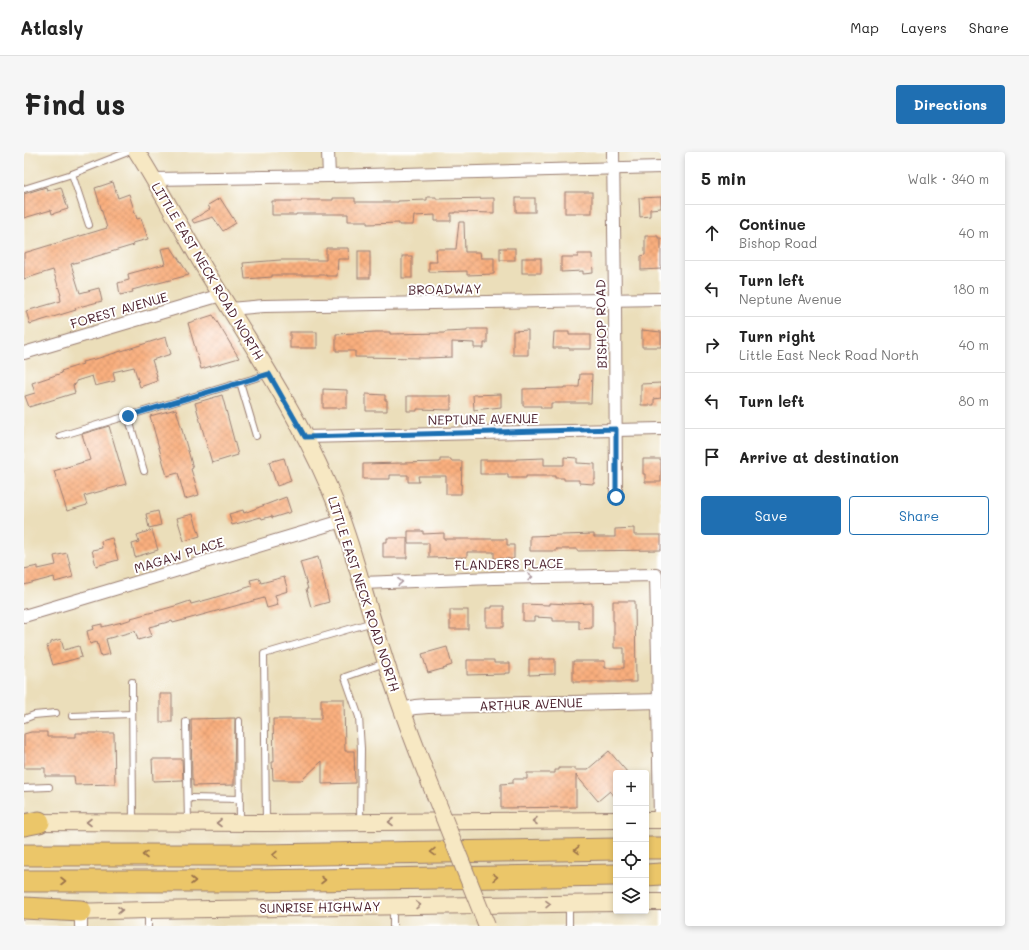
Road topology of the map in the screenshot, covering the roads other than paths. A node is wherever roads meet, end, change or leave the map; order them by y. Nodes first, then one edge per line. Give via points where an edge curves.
1 (128, 152) edge
2 (137, 152) edge
3 (328, 152) edge
4 (612, 152) edge
5 (613, 168) junction
6 (661, 168) edge
7 (72, 174) junction
8 (328, 176) junction
9 (154, 179) junction
10 (24, 189) edge
11 (89, 225) dead end
12 (221, 295) junction
13 (661, 299) edge
14 (615, 300) junction
15 (230, 309) junction
16 (24, 353) edge
17 (269, 374) junction
18 (240, 382) junction
19 (128, 416) junction
20 (616, 429) junction
21 (661, 429) edge
22 (60, 436) dead end
23 (256, 436) dead end
24 (305, 437) junction
25 (144, 471) dead end
26 (616, 497) dead end
27 (342, 521) junction
28 (362, 583) junction
29 (24, 616) edge
30 (373, 622) junction
31 (386, 663) junction
32 (132, 682) dead end
33 (660, 701) edge
34 (402, 710) junction
35 (56, 714) dead end
36 (132, 714) junction
37 (72, 716) dead end
38 (24, 720) edge
39 (186, 722) dead end
40 (239, 722) dead end
41 (660, 743) edge
42 (49, 787) dead end
43 (24, 788) edge
44 (188, 798) junction
45 (240, 799) junction
46 (613, 820) edge
47 (649, 820) edge
48 (661, 820) edge
49 (133, 822) junction
50 (188, 822) junction
51 (360, 822) junction
52 (29, 823) edge
53 (240, 823) junction
54 (266, 823) junction
55 (649, 848) edge
56 (661, 848) edge
57 (613, 849) edge
58 (24, 855) edge
59 (661, 874) edge
60 (613, 875) edge
61 (649, 875) edge
62 (24, 881) edge
63 (649, 902) edge
64 (661, 902) edge
65 (613, 903) edge
66 (569, 904) junction
67 (393, 906) junction
68 (24, 908) edge
69 (148, 910) junction
70 (24, 915) edge
71 (81, 919) edge
72 (148, 926) edge
73 (394, 926) edge
74 (487, 926) edge
75 (569, 926) edge

1 - 7 lane
2 - 9 main road, LITTLE EAST NECK ROAD NORTH
3 - 8 street
4 - 5 street, BISHOP ROAD
5 - 6 street
5 - 8 street
5 - 14 street, BISHOP ROAD
7 - 10 lane
7 - 11 lane
8 - 9 street
9 - 12 main road, LITTLE EAST NECK ROAD NORTH
12 - 15 main road, LITTLE EAST NECK ROAD NORTH
12 - 16 street, FOREST AVENUE
13 - 14 street, BROADWAY
14 - 15 street, BROADWAY via 264,306
14 - 20 street, BISHOP ROAD
15 - 17 main road, LITTLE EAST NECK ROAD NORTH
17 - 18 lane
17 - 24 main road, LITTLE EAST NECK ROAD NORTH
18 - 19 lane
18 - 23 lane
19 - 22 lane
19 - 25 lane
20 - 21 street, NEPTUNE AVENUE
20 - 24 street, NEPTUNE AVENUE
20 - 26 street, BISHOP ROAD
24 - 27 main road, LITTLE EAST NECK ROAD NORTH via 328,484
27 - 28 main road, LITTLE EAST NECK ROAD NORTH
27 - 29 street, MAGAW PLACE
28 - 30 main road, LITTLE EAST NECK ROAD NORTH
28 -> 33 street, FLANDERS PLACE via 656,575
30 - 31 main road, LITTLE EAST NECK ROAD NORTH
30 - 54 lane via 264,654
31 - 34 main road, LITTLE EAST NECK ROAD NORTH
31 - 51 lane via 344,677 359,717
32 - 36 lane
33 - 34 street, ARTHUR AVENUE via 428,706
33 - 41 street
34 - 74 main road, LITTLE EAST NECK ROAD NORTH, bridge
35 - 38 lane via 34,715
36 - 37 lane
36 - 49 lane
39 - 44 lane
40 - 45 lane
41 - 48 street
42 - 43 lane
44 - 45 lane
44 - 50 lane
45 - 53 lane
46 -> 51 main road
47 - 48 main road
49 - 50 main road
49 -> 52 main road
53 -> 50 main road
51 - 54 main road
53 - 54 main road
55 - 56 highway
57 -> 58 highway via 262,855
59 - 61 highway
62 -> 60 highway, SUNRISE HIGHWAY via 252,881
63 - 64 main road
65 - 66 main road, SUNRISE HIGHWAY
67 -> 66 main road, SUNRISE HIGHWAY
66 - 75 lane
67 - 69 main road, SUNRISE HIGHWAY
67 - 73 lane
68 - 71 highway
71 -> 69 main road, SUNRISE HIGHWAY
69 - 72 lane
70 - 71 main road, SUNRISE HIGHWAY

